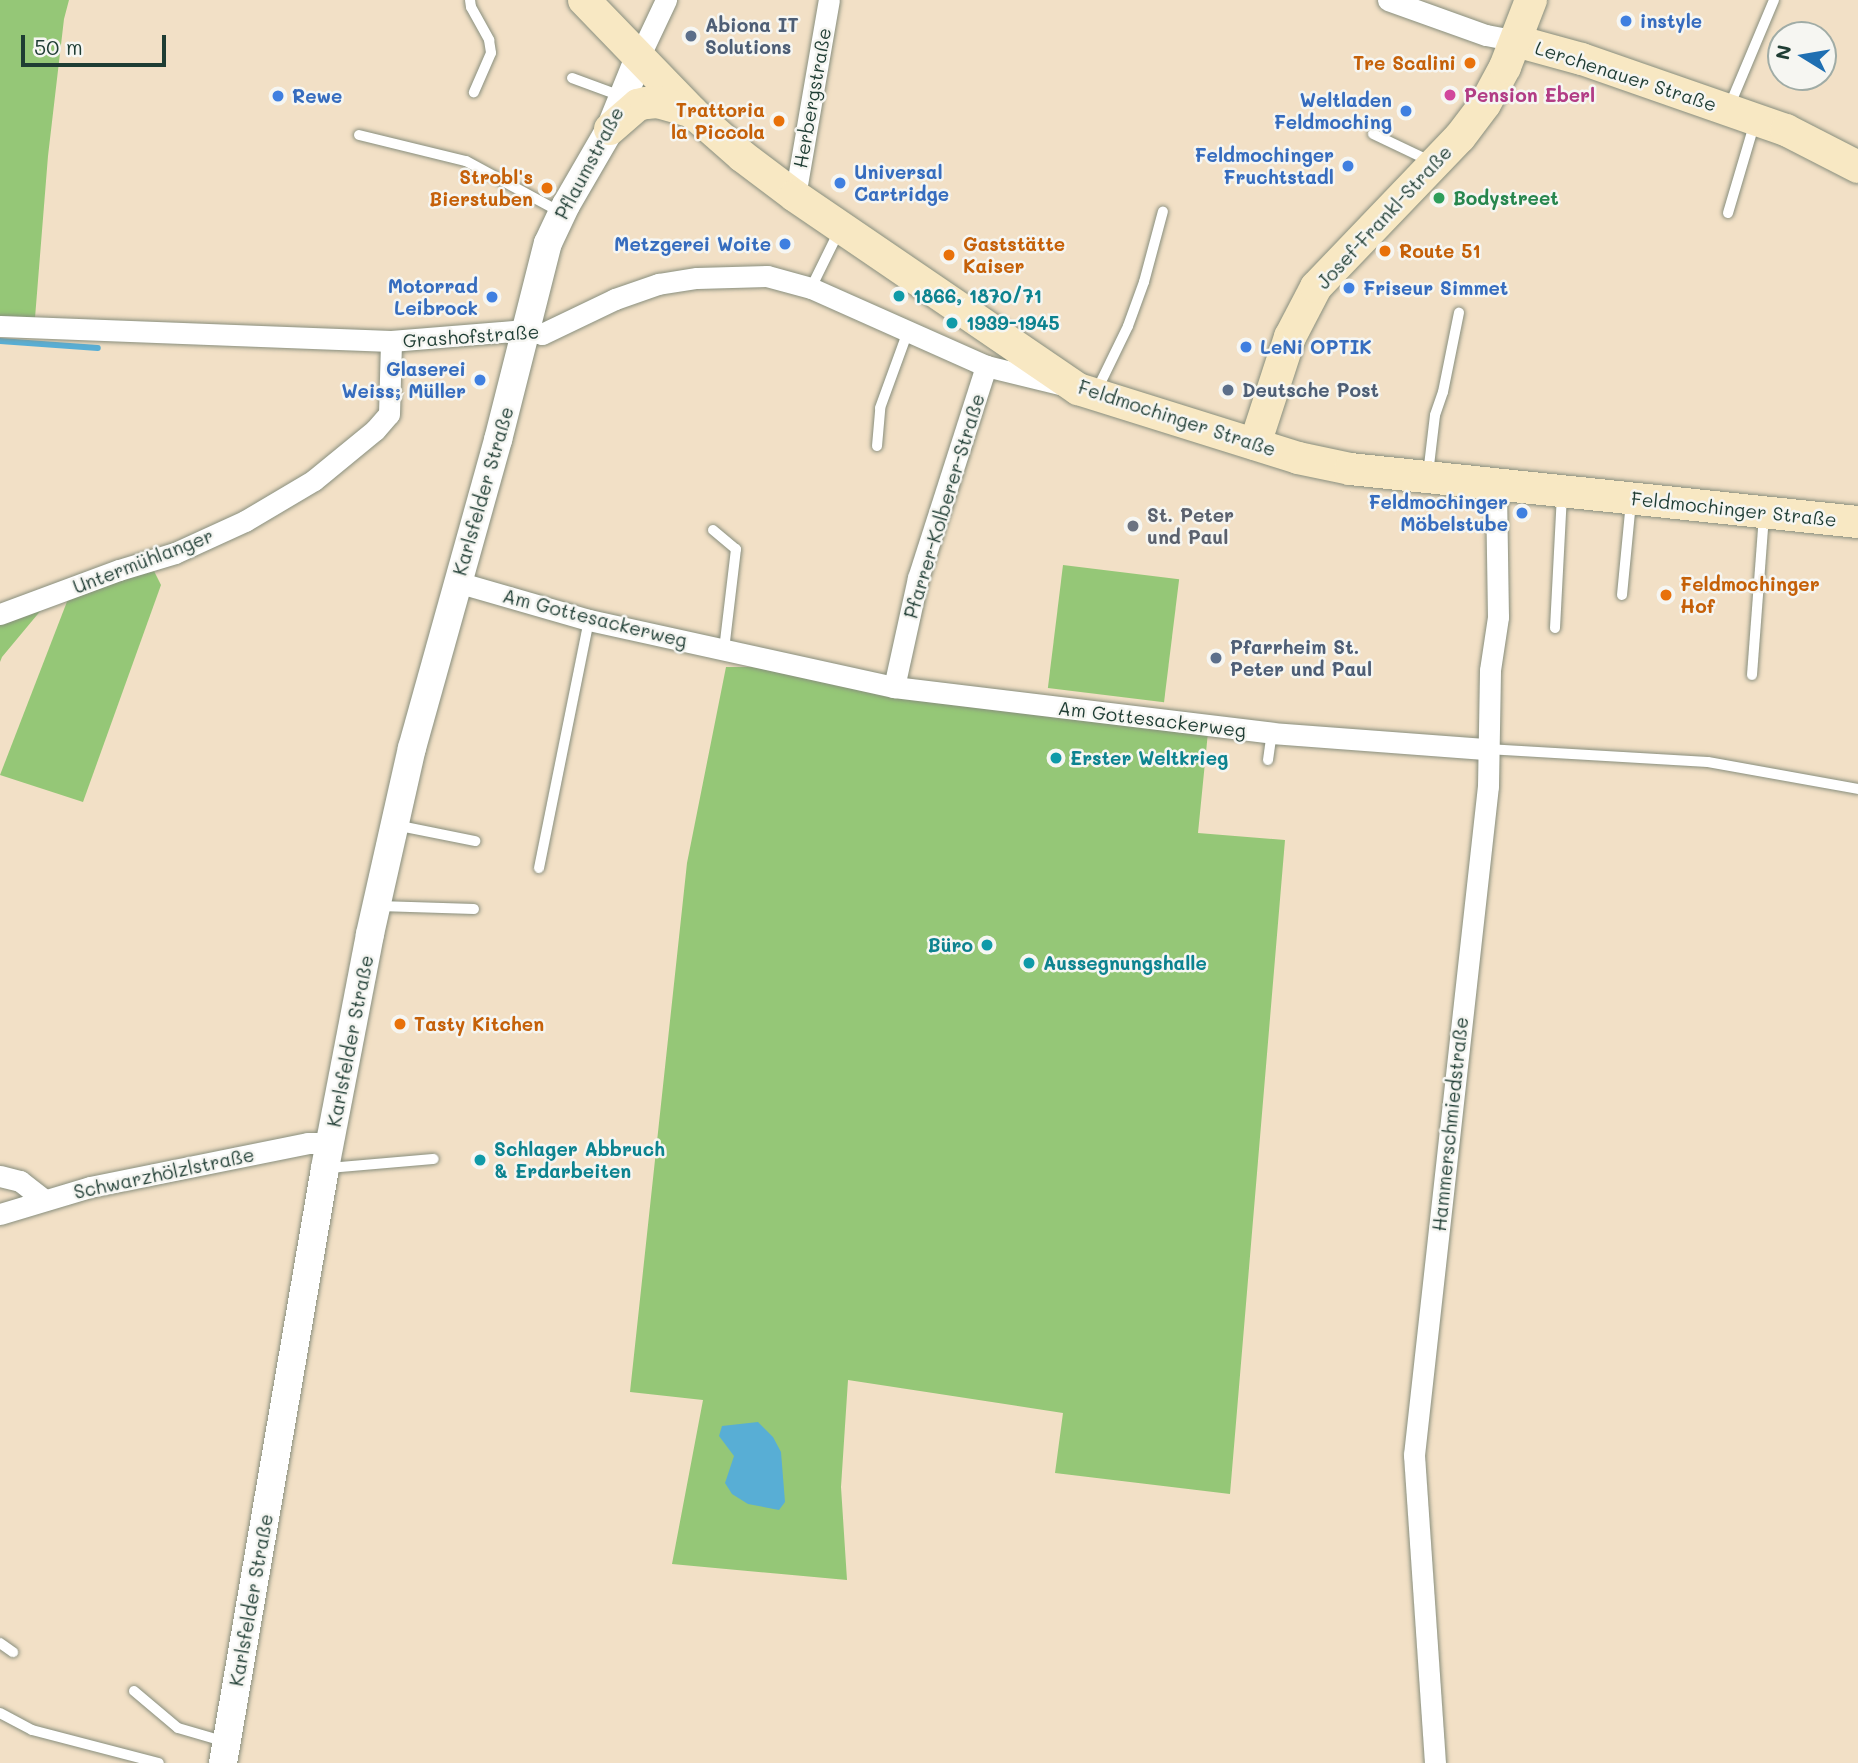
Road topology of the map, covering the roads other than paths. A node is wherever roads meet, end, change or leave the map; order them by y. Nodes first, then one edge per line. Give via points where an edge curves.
1 (470, 0) edge
2 (584, 0) edge
3 (666, 0) edge
4 (829, 0) edge
5 (1388, 0) edge
6 (1531, 0) edge
7 (1774, 0) edge
8 (1516, 41) junction
9 (639, 55) junction
10 (572, 78) dead end
11 (474, 92) dead end
12 (624, 97) junction
13 (692, 112) junction
14 (1742, 114) junction
15 (610, 129) junction
16 (1373, 134) dead end
17 (359, 135) dead end
18 (1434, 163) junction
19 (1858, 167) edge
20 (794, 196) junction
21 (1163, 211) dead end
22 (562, 213) junction
23 (1728, 213) dead end
24 (841, 228) junction
25 (811, 288) junction
26 (1459, 313) dead end
27 (0, 326) edge
28 (525, 330) junction
29 (908, 331) junction
30 (391, 341) junction
31 (986, 366) junction
32 (1087, 392) junction
33 (1255, 444) junction
34 (877, 446) dead end
35 (1428, 477) junction
36 (1496, 484) junction
37 (1562, 491) junction
38 (1632, 498) junction
39 (1764, 511) junction
40 (1858, 522) edge
41 (713, 530) dead end
42 (457, 582) junction
43 (1622, 595) dead end
44 (0, 614) edge
45 (590, 620) junction
46 (1555, 628) dead end
47 (724, 649) junction
48 (1752, 675) dead end
49 (894, 687) junction
50 (1272, 733) junction
51 (1487, 749) junction
52 (1268, 760) dead end
53 (1858, 789) edge
54 (395, 825) junction
55 (475, 841) dead end
56 (539, 868) dead end
57 (377, 905) junction
58 (474, 909) dead end
59 (328, 1156) junction
60 (434, 1159) dead end
61 (0, 1176) edge
62 (43, 1199) junction
63 (0, 1214) edge
64 (0, 1643) edge
65 (13, 1652) dead end
66 (134, 1691) dead end
67 (0, 1713) edge
68 (225, 1753) edge
69 (159, 1763) edge
70 (1434, 1763) edge

1 - 11 lane via 491,53
2 - 9 main road, Feldmochinger Straße
3 - 9 street, Pflaumstraße
4 - 20 street, Herbergstraße
5 - 8 street, Lerchenauer Straße
6 - 8 main road, Josef-Frankl-Straße
7 - 14 lane
8 - 14 main road, Lerchenauer Straße via 1556,50
8 - 18 main road, Josef-Frankl-Straße via 1485,104
9 - 12 street, Pflaumstraße
9 - 13 main road, Feldmochinger Straße
10 - 12 lane
12 - 15 street, Pflaumstraße
13 - 15 main road via 658,102 638,104
13 - 20 main road, Feldmochinger Straße
14 - 19 main road, Lerchenauer Straße via 1786,130
14 - 23 lane
15 - 22 street, Pflaumstraße
16 - 18 lane
17 - 22 lane via 466,161
18 - 33 main road, Josef-Frankl-Straße via 1316,287 1290,337
20 - 24 main road, Feldmochinger Straße
21 - 32 lane via 1128,326
22 - 28 street, Pflaumstraße via 548,243
24 - 25 lane
24 - 32 main road, Feldmochinger Straße
25 - 28 street, Grashofstraße via 767,276 697,278 658,284 615,299 541,334
25 - 29 street, Grashofstraße
26 - 35 lane via 1435,415
27 - 30 street, Grashofstraße
28 - 30 street, Grashofstraße
28 - 42 street, Karlsfelder Straße
29 - 31 street, Grashofstraße
29 - 34 lane via 880,408
30 - 44 street, Untermühlanger via 388,414 314,480 245,521 175,554
31 - 32 street, Grashofstraße
31 - 49 street, Pfarrer-Kolberer-Straße via 918,578
32 - 33 main road, Feldmochinger Straße
33 - 35 main road, Feldmochinger Straße via 1350,469
35 - 36 main road, Feldmochinger Straße
36 - 37 main road, Feldmochinger Straße
36 - 51 street, Hammerschmiedstraße via 1498,617 1490,670
37 - 38 main road, Feldmochinger Straße
37 - 46 lane
38 - 39 main road, Feldmochinger Straße
38 - 43 lane
39 - 40 main road, Feldmochinger Straße
39 - 48 lane
41 - 47 lane via 736,549
42 - 45 street, Am Gottesackerweg
42 - 54 street, Karlsfelder Straße
45 - 47 street, Am Gottesackerweg
45 - 56 lane
47 - 49 street, Am Gottesackerweg
49 - 50 street, Am Gottesackerweg
50 - 51 street, Am Gottesackerweg
50 - 52 lane
51 - 53 lane, Am Gottesackerweg via 1708,762
51 - 70 street, Hammerschmiedstraße via 1488,786 1414,1455
54 - 55 lane
54 - 57 street, Karlsfelder Straße
57 - 58 lane
57 - 59 street, Karlsfelder Straße
59 - 60 lane
59 - 62 street, Schwarzhölzlstraße via 308,1143
59 - 68 street, Karlsfelder Straße
61 - 62 street via 20,1181
62 - 63 street, Schwarzhölzlstraße
64 - 65 lane
66 - 68 lane via 178,1728
67 - 69 lane via 32,1730

